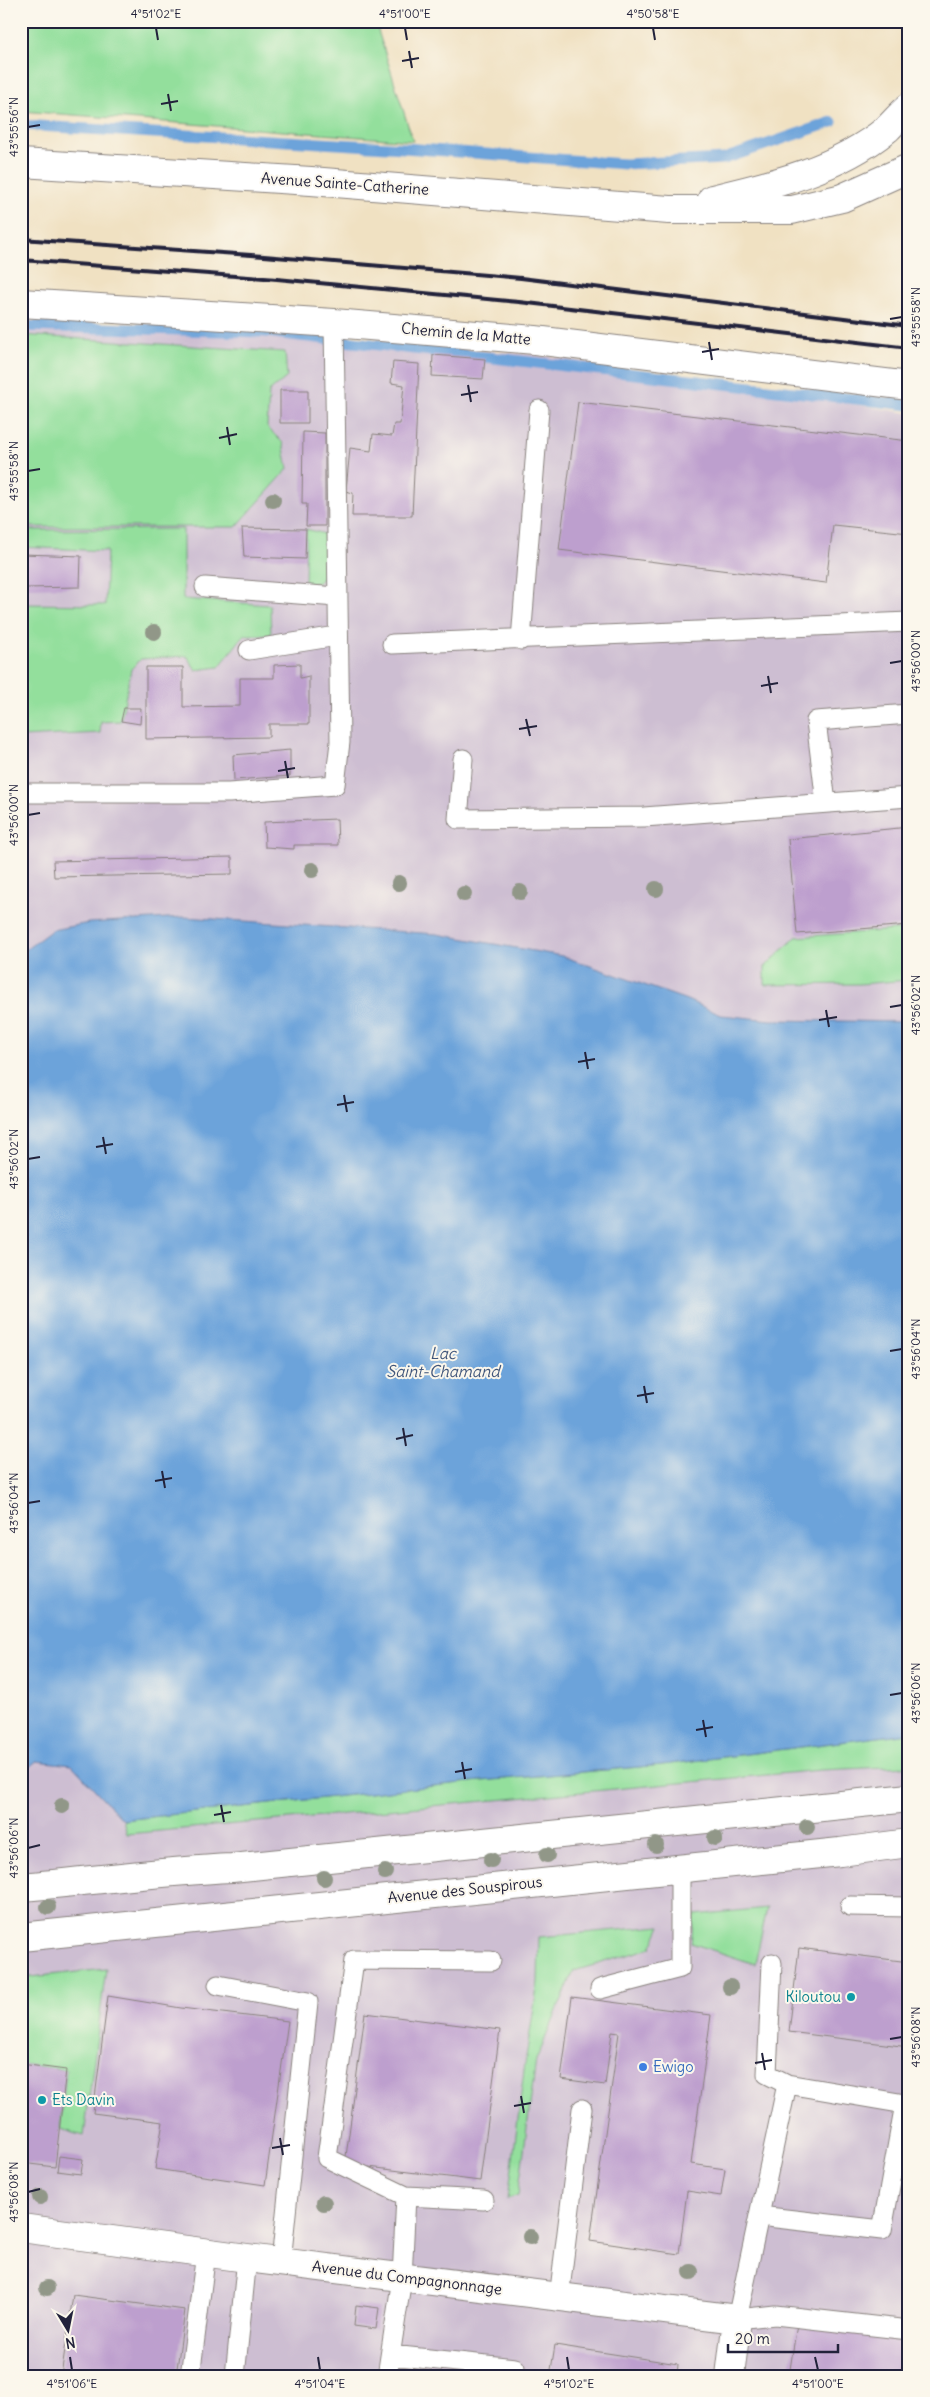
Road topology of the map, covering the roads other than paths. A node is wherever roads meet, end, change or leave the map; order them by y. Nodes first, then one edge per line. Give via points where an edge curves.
1 (909, 107) edge
2 (21, 163) edge
3 (909, 168) edge
4 (669, 210) junction
5 (21, 303) edge
6 (334, 323) junction
7 (909, 386) edge
8 (539, 410) dead end
9 (205, 587) dead end
10 (337, 597) junction
11 (909, 622) edge
12 (337, 636) junction
13 (521, 640) junction
14 (392, 644) dead end
15 (249, 650) dead end
16 (909, 714) edge
17 (463, 759) dead end
18 (21, 793) edge
19 (909, 797) edge
20 (826, 803) junction
21 (909, 1798) edge
22 (909, 1843) edge
23 (680, 1868) junction
24 (21, 1887) edge
25 (850, 1906) dead end
26 (909, 1907) edge
27 (21, 1937) edge
28 (492, 1961) dead end
29 (772, 1963) dead end
30 (218, 1985) dead end
31 (600, 1989) dead end
32 (788, 2084) junction
33 (907, 2103) edge
34 (582, 2109) dead end
35 (406, 2196) junction
36 (484, 2200) dead end
37 (759, 2216) junction
38 (21, 2228) edge
39 (206, 2253) junction
40 (247, 2258) junction
41 (281, 2262) junction
42 (402, 2278) junction
43 (559, 2298) junction
44 (737, 2319) junction
45 (909, 2330) edge
46 (391, 2355) junction
47 (515, 2368) dead end
48 (190, 2376) edge
49 (235, 2376) edge
50 (388, 2376) edge
51 (730, 2376) edge

1 - 4 main road via 886,129 842,158 784,182
2 - 4 main road, Avenue Sainte-Catherine via 311,181
3 - 4 main road via 842,198 792,210
5 - 6 main road, Chemin de la Matte
6 - 7 main road, Chemin de la Matte via 535,340
6 - 10 lane
8 - 13 lane
9 - 10 lane
10 - 12 lane
11 - 13 lane
12 - 15 lane
12 - 18 lane via 340,742 335,785 228,793
13 - 14 lane
16 - 20 lane via 816,721
17 - 20 lane via 458,819 644,817
19 - 20 lane
21 - 24 main road
22 - 23 main road, Avenue des Souspirous
23 - 27 main road, Avenue des Souspirous
23 - 31 lane via 680,1968
25 - 26 lane
28 - 35 lane via 354,1960 327,2158
29 - 32 lane via 767,2074
30 - 41 lane via 308,2002
32 - 33 lane
32 - 37 lane
33 - 37 lane via 882,2230
34 - 43 lane
35 - 36 lane
35 - 42 lane
37 - 44 lane
38 - 39 main road, Avenue du Compagnonnage
39 - 40 main road, Avenue du Compagnonnage
39 - 48 lane
40 - 41 main road, Avenue du Compagnonnage
40 - 49 lane
41 - 42 main road, Avenue du Compagnonnage
42 - 43 main road, Avenue du Compagnonnage
42 - 46 lane
43 - 44 main road, Avenue du Compagnonnage
44 - 45 lane via 775,2315
44 - 51 main road
46 - 47 lane
46 - 50 lane

